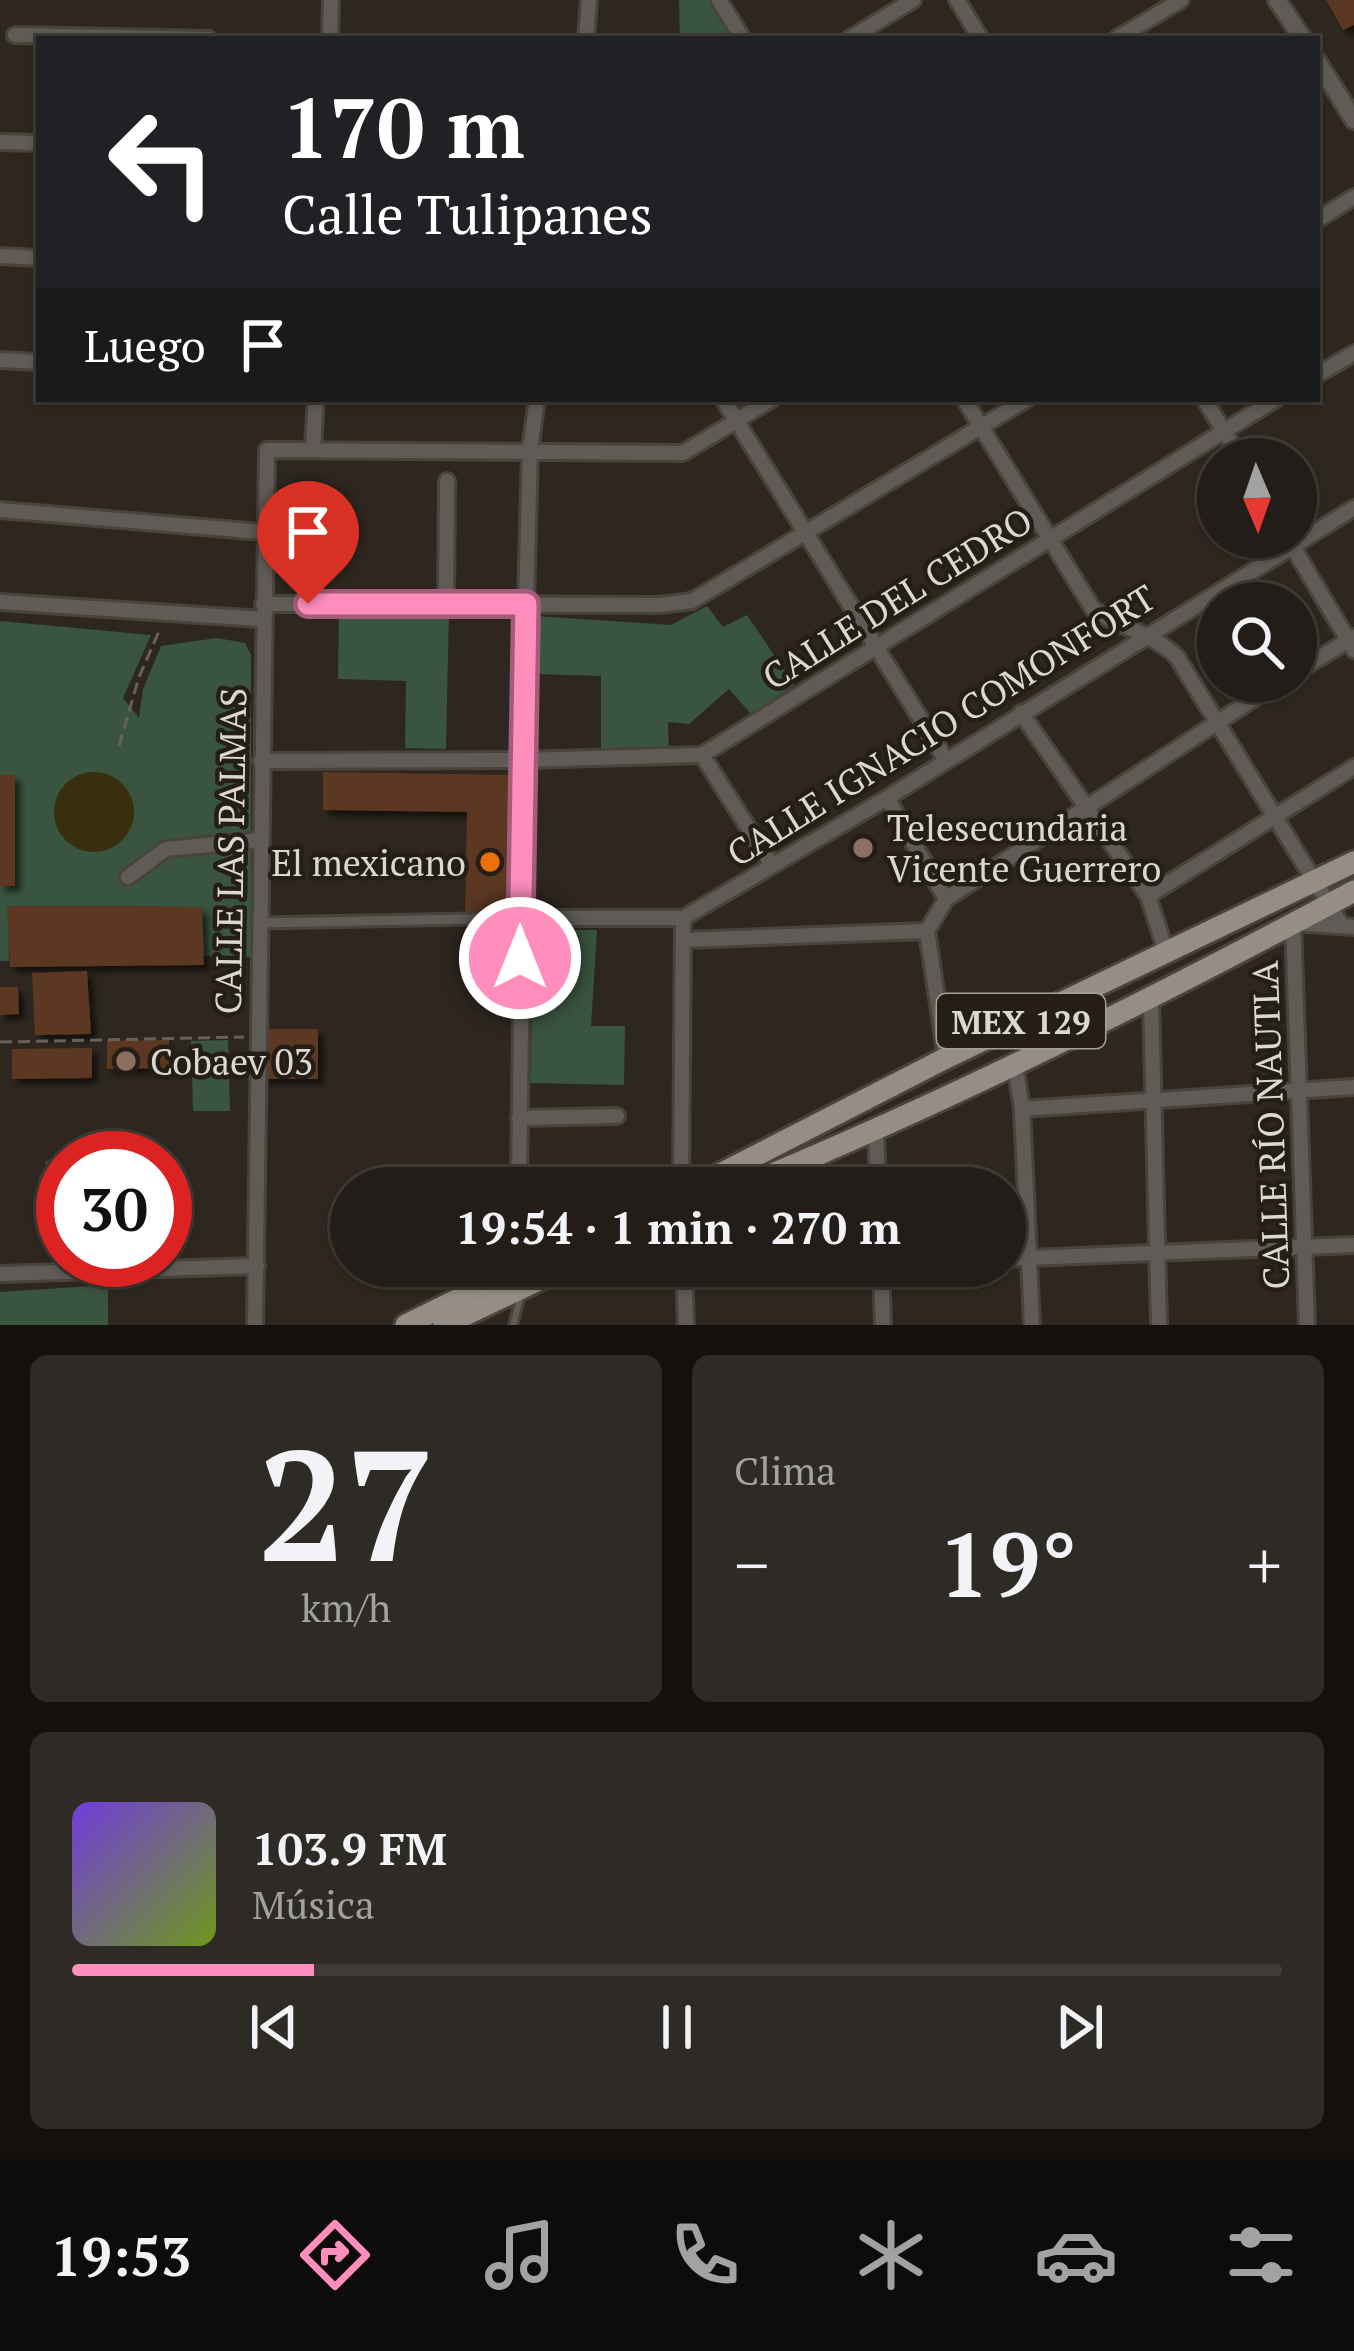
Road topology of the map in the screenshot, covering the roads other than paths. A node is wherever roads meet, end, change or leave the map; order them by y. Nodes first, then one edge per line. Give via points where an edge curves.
1 (331, 0) edge
2 (589, 0) edge
3 (719, 0) edge
4 (913, 0) edge
5 (957, 0) edge
6 (1181, 0) edge
7 (1277, 0) edge
8 (15, 35) dead end
9 (44, 36) edge
10 (330, 36) edge
11 (586, 36) edge
12 (740, 36) edge
13 (855, 36) edge
14 (979, 36) edge
15 (1121, 36) edge
16 (1301, 36) edge
17 (1320, 68) edge
18 (1354, 120) edge
19 (0, 142) edge
20 (36, 143) edge
21 (1354, 197) edge
22 (1320, 218) edge
23 (0, 256) edge
24 (36, 258) edge
25 (1354, 353) edge
26 (0, 360) edge
27 (36, 362) edge
28 (1320, 373) edge
29 (316, 402) edge
30 (537, 402) edge
31 (725, 402) edge
32 (767, 402) edge
33 (966, 402) edge
34 (1022, 402) edge
35 (1206, 402) edge
36 (1271, 402) edge
37 (736, 421) junction
38 (982, 427) junction
39 (1224, 430) junction
40 (1229, 438) edge
41 (314, 447) junction
42 (530, 450) junction
43 (446, 481) dead end
44 (1354, 508) edge
45 (0, 509) edge
46 (1317, 527) edge
47 (263, 532) junction
48 (808, 533) junction
49 (1050, 538) junction
50 (1264, 558) edge
51 (1300, 558) edge
52 (0, 602) edge
53 (446, 604) junction
54 (526, 604) junction
55 (262, 611) junction
56 (1145, 635) junction
57 (1352, 642) edge
58 (874, 648) junction
59 (1317, 661) edge
60 (1246, 702) edge
61 (1022, 713) junction
62 (1216, 720) junction
63 (702, 754) junction
64 (523, 760) junction
65 (946, 760) junction
66 (261, 761) junction
67 (1354, 767) edge
68 (887, 798) junction
69 (1085, 809) junction
70 (1275, 813) junction
71 (260, 840) junction
72 (1354, 862) edge
73 (772, 865) junction
74 (128, 878) dead end
75 (1315, 882) junction
76 (1354, 891) edge
77 (1148, 896) junction
78 (946, 899) junction
79 (1328, 905) junction
80 (520, 918) junction
81 (683, 918) junction
82 (260, 923) junction
83 (1293, 923) junction
84 (1348, 927) edge
85 (927, 931) junction
86 (683, 940) junction
87 (1166, 951) junction
88 (1151, 999) junction
89 (946, 1058) junction
90 (1015, 1065) junction
91 (1354, 1088) edge
92 (1299, 1090) junction
93 (1155, 1099) junction
94 (1022, 1109) junction
95 (617, 1116) dead end
96 (519, 1118) junction
97 (876, 1132) junction
98 (520, 1167) edge
99 (681, 1167) edge
100 (734, 1167) edge
101 (791, 1167) edge
102 (877, 1167) edge
103 (1304, 1244) junction
104 (1354, 1244) edge
105 (1157, 1252) junction
106 (1026, 1258) edge
107 (1030, 1258) junction
108 (256, 1266) junction
109 (0, 1274) edge
110 (489, 1287) edge
111 (500, 1287) edge
112 (519, 1287) edge
113 (685, 1287) edge
114 (882, 1287) edge
115 (255, 1325) edge
116 (406, 1325) edge
117 (444, 1325) edge
118 (512, 1325) edge
119 (686, 1325) edge
120 (883, 1325) edge
121 (1032, 1325) edge
122 (1159, 1325) edge
123 (1307, 1325) edge

1 - 10 street
2 - 11 street
3 - 12 street
4 - 13 street
5 - 14 street
6 - 15 street
7 - 16 street
8 - 9 street
17 - 18 street
19 - 20 street
21 - 22 street
23 - 24 street
25 - 28 street
26 - 27 street
29 - 41 street
30 - 42 street
31 - 37 street
32 - 37 street
33 - 38 street
34 - 38 street
35 - 39 street
36 - 39 street, CALLE DEL CEDRO
37 - 42 street via 683,452
37 - 48 street
38 - 48 street
38 - 49 street
39 - 40 street
39 - 49 street, CALLE DEL CEDRO
41 - 42 street
41 - 47 street, CALLE LAS PALMAS via 267,450
42 - 54 street
43 - 53 street
44 - 46 street, CALLE IGNACIO COMONFORT
45 - 47 street
47 - 55 street, CALLE LAS PALMAS
48 - 54 street via 692,601
48 - 58 street
49 - 56 street via 1094,609
49 - 58 street, CALLE DEL CEDRO
50 - 56 street, CALLE IGNACIO COMONFORT
51 - 57 street
52 - 55 street
53 - 54 street
53 - 55 street
54 - 64 street
55 - 66 street, CALLE LAS PALMAS
56 - 61 street, CALLE IGNACIO COMONFORT
56 - 62 street via 1177,657
57 - 59 street
58 - 63 street, CALLE DEL CEDRO
58 - 65 street
60 - 62 street
61 - 65 street, CALLE IGNACIO COMONFORT
61 - 69 street
62 - 69 street
62 - 70 street
63 - 64 street, CALLE DEL CEDRO
63 - 73 street
64 - 66 street, CALLE DEL CEDRO
64 - 80 street
65 - 68 street, CALLE IGNACIO COMONFORT
66 - 71 street, CALLE LAS PALMAS
67 - 70 street
68 - 73 street, CALLE IGNACIO COMONFORT
68 - 78 street
69 - 77 street
69 - 78 street
70 - 75 street
70 - 77 street
71 - 74 street via 166,849
71 - 82 street, CALLE LAS PALMAS
72 - 75 main road, MEX 129
73 - 81 street, CALLE IGNACIO COMONFORT
75 - 79 street
75 - 87 main road, MEX 129
76 - 79 main road, MEX 129
77 - 87 street
78 - 85 street
79 - 83 main road, MEX 129
79 - 84 street
80 - 81 street
80 - 82 street
80 - 96 street
81 - 86 street
82 - 108 street, CALLE LAS PALMAS
83 - 84 street
83 - 88 main road, MEX 129
83 - 92 street, CALLE RÍO NAUTLA
85 - 86 street
85 - 89 street
86 - 99 street
87 - 89 main road, MEX 129
88 - 90 main road, MEX 129
88 - 93 street
89 - 100 main road, MEX 129
90 - 94 street
90 - 97 main road, MEX 129
91 - 92 street
92 - 93 street
92 - 103 street, CALLE RÍO NAUTLA
93 - 94 street
93 - 105 street
94 - 107 street
95 - 96 street
96 - 98 street
97 - 101 main road, MEX 129
97 - 102 street
103 - 104 street
103 - 105 street
103 - 123 street, CALLE RÍO NAUTLA
105 - 107 street
105 - 122 street
106 - 107 street
107 - 121 street
108 - 109 street
108 - 115 street, CALLE LAS PALMAS
110 - 116 main road
111 - 117 main road
112 - 118 lane
113 - 119 street
114 - 120 street

